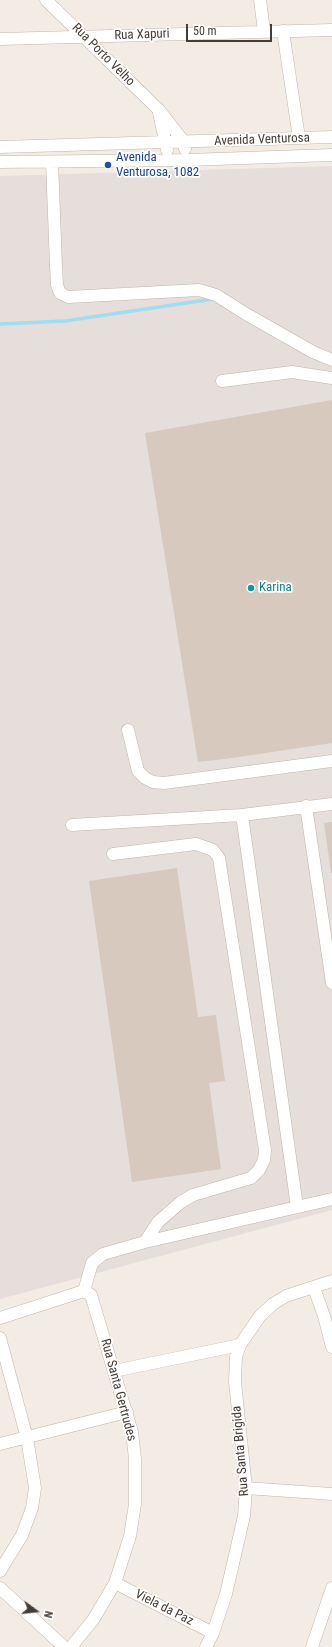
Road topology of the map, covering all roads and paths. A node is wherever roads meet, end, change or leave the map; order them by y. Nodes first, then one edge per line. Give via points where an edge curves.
1 (46, 0) edge
2 (260, 0) edge
3 (283, 30) junction
4 (332, 30) edge
5 (264, 31) junction
6 (85, 38) junction
7 (0, 39) edge
8 (159, 110) junction
9 (332, 137) edge
10 (299, 138) junction
11 (184, 142) junction
12 (167, 143) junction
13 (0, 147) edge
14 (332, 155) edge
15 (168, 160) junction
16 (187, 160) junction
17 (0, 162) edge
18 (52, 162) junction
19 (332, 360) edge
20 (332, 378) edge
21 (222, 381) dead end
22 (128, 730) dead end
23 (332, 761) edge
24 (332, 804) edge
25 (306, 806) junction
26 (242, 815) junction
27 (72, 825) dead end
28 (113, 854) dead end
29 (332, 983) edge
30 (332, 1199) edge
31 (297, 1207) junction
32 (145, 1242) junction
33 (332, 1281) edge
34 (314, 1288) junction
35 (84, 1291) junction
36 (0, 1318) edge
37 (0, 1338) edge
38 (240, 1345) junction
39 (332, 1347) edge
40 (114, 1371) junction
41 (127, 1412) junction
42 (27, 1438) junction
43 (0, 1444) edge
44 (246, 1488) junction
45 (332, 1494) edge
46 (0, 1571) edge
47 (115, 1583) junction
48 (0, 1588) edge
49 (332, 1588) edge
50 (213, 1633) junction
51 (64, 1647) edge
52 (71, 1647) edge
53 (206, 1647) edge
54 (312, 1647) edge

1 - 6 street, Rua Porto Velho
2 - 5 street
3 - 4 street, Rua Xapuri
3 - 5 street, Rua Xapuri
3 - 10 street
5 - 6 street, Rua Xapuri
6 - 7 street, Rua Xapuri
6 - 8 street, Rua Porto Velho
8 - 11 street, Rua Porto Velho
8 - 12 street
9 - 10 street, Avenida Venturosa
10 - 11 street, Avenida Venturosa
11 - 12 street, Avenida Venturosa
11 - 16 street, Rua Porto Velho
12 - 13 street, Avenida Venturosa
12 - 15 street
14 - 16 street, Avenida Venturosa
15 - 16 street, Avenida Venturosa
15 - 18 street, Avenida Venturosa
17 - 18 street, Avenida Venturosa
18 - 19 street via 57,285 60,293 68,297 199,290 216,295 313,352
20 - 21 street via 292,372
22 - 23 street via 138,771 153,782 164,784
24 - 25 street
25 - 26 street
25 - 29 street
26 - 27 street
26 - 31 street
28 - 32 street via 196,844 213,850 219,858 265,1150 259,1170 251,1178 193,1195 181,1202 158,1222
30 - 31 street
31 - 32 street
32 - 35 street via 97,1258 92,1263
33 - 34 street
34 - 38 street via 286,1296 273,1304 256,1321
34 - 39 street
35 - 36 street
35 - 40 street, Rua Santa Gertrudes via 90,1295
37 - 42 street
38 - 40 street
38 - 44 street, Rua Santa Brigida via 236,1357 235,1382
40 - 41 street, Rua Santa Gertrudes
41 - 42 street
41 - 47 street, Rua Santa Gertrudes via 135,1459 135,1504 130,1536
42 - 43 street
42 - 46 street via 35,1480 34,1497 22,1535
44 - 45 street
44 - 50 street, Rua Santa Brigida via 237,1554
47 - 50 street, Viela da Paz
47 - 52 street, Rua Santa Gertrudes via 93,1620
48 - 51 street
49 - 54 street
50 - 53 street, Rua Santa Brigida

